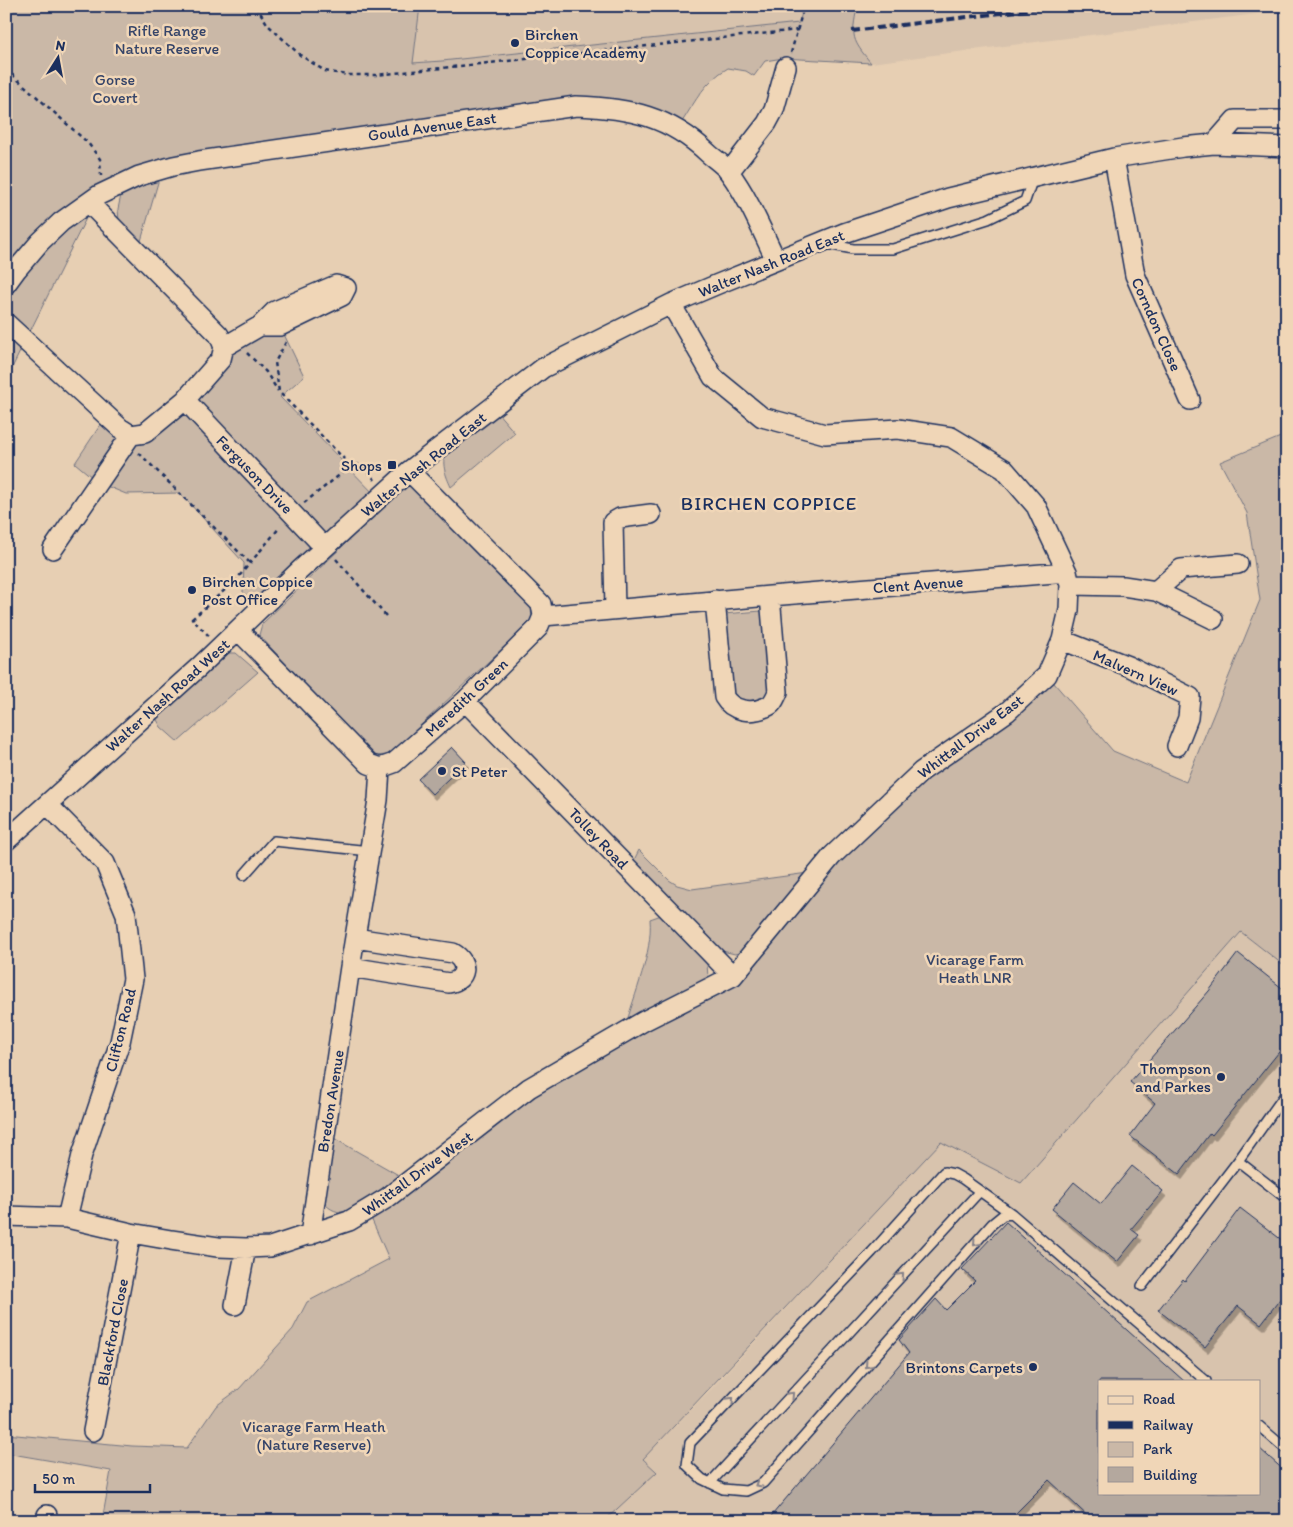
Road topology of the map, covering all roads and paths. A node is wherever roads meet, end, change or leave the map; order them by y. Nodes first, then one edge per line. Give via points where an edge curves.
1 (256, 6) edge
2 (804, 6) edge
3 (798, 30) junction
4 (786, 67) joint
5 (6, 69) edge
6 (1287, 120) edge
7 (1214, 144) junction
8 (1287, 146) edge
9 (1114, 158) junction
10 (729, 172) junction
11 (1033, 178) junction
12 (94, 199) junction
13 (819, 243) junction
14 (776, 260) junction
15 (6, 284) edge
16 (671, 304) junction
17 (291, 320) junction
18 (6, 323) edge
19 (260, 326) junction
20 (245, 345) dead end
21 (224, 347) junction
22 (279, 392) junction
23 (185, 400) junction
24 (1190, 400) dead end
25 (130, 438) junction
26 (350, 466) junction
27 (409, 471) junction
28 (378, 483) dead end
29 (292, 513) junction
30 (651, 514) dead end
31 (324, 547) junction
32 (53, 550) dead end
33 (250, 563) junction
34 (1238, 564) dead end
35 (1068, 579) junction
36 (1156, 592) junction
37 (770, 596) junction
38 (715, 600) junction
39 (615, 609) junction
40 (386, 616) dead end
41 (544, 616) junction
42 (1213, 619) dead end
43 (238, 630) junction
44 (1062, 640) junction
45 (220, 647) junction
46 (465, 700) junction
47 (1177, 746) dead end
48 (380, 768) junction
49 (47, 804) junction
50 (6, 841) edge
51 (370, 851) junction
52 (244, 874) dead end
53 (355, 938) junction
54 (350, 967) junction
55 (733, 976) junction
56 (1287, 1092) edge
57 (1238, 1161) junction
58 (980, 1191) junction
59 (1287, 1199) edge
60 (1012, 1214) junction
61 (6, 1216) edge
62 (67, 1218) junction
63 (131, 1233) junction
64 (310, 1235) junction
65 (246, 1248) junction
66 (1142, 1286) dead end
67 (235, 1305) dead end
68 (1205, 1380) edge
69 (1260, 1427) edge
70 (93, 1431) dead end
71 (1287, 1450) edge
72 (710, 1483) junction

1 - 3 path via 268,25 300,55 325,71 347,75 376,75
2 - 3 path
3 - 4 path
4 - 10 street via 767,123
5 - 12 path via 88,143 100,159 101,174
6 - 7 street via 1235,120
7 - 8 street, Walter Nash Road East
7 - 9 street, Walter Nash Road East
9 - 11 street, Walter Nash Road East
9 - 24 street, Corndon Close via 1135,275
10 - 12 street, Gould Avenue East via 696,143 661,121 624,109 576,106 173,166 139,176
10 - 14 street, Gould Avenue East
11 - 13 street, Walter Nash Road East via 948,198
11 - 13 lane via 1025,201 988,218 893,249 853,249
12 - 15 street, Gould Avenue East via 61,222 40,242
12 - 21 street via 219,335
13 - 14 street, Walter Nash Road East
14 - 16 street, Walter Nash Road East
16 - 27 street, Walter Nash Road East via 544,368
16 - 35 street, Whittall Drive East via 713,377 762,417 825,434 898,429 951,437 1004,469 1036,506
17 - 19 street via 280,326
17 - 19 street via 342,296 346,288 336,285 275,311
17 - 22 path via 292,330 275,362
18 - 25 street
19 - 21 street
20 - 22 path via 247,353 266,372
21 - 23 street via 221,359
22 - 26 path
23 - 25 street via 145,433
23 - 29 street, Ferguson Drive
25 - 32 street
25 - 33 path
26 - 28 path via 362,464
26 - 29 path
27 - 31 street, Walter Nash Road East
27 - 41 street via 541,604
29 - 31 street, Ferguson Drive
29 - 33 path
30 - 39 street via 613,522
31 - 40 path
31 - 43 street, Walter Nash Road West
33 - 45 path via 192,620
34 - 36 street via 1181,569
35 - 36 street, Clent Avenue
35 - 37 street, Clent Avenue
35 - 44 street, Whittall Drive East via 1069,610
36 - 42 street, Clent Avenue
37 - 38 street, Clent Avenue
37 - 38 street via 778,692 767,707 754,710 729,706 724,697
38 - 39 street, Clent Avenue
39 - 41 street, Clent Avenue
41 - 46 street, Meredith Green via 538,628
43 - 45 street, Walter Nash Road West
43 - 48 street via 369,764
44 - 47 street, Malvern View via 1128,666 1190,697 1188,718
44 - 55 street, Whittall Drive East via 1047,675 1007,712 922,771 832,856
45 - 49 street, Walter Nash Road West
46 - 48 street, Meredith Green via 394,763
46 - 55 street, Tolley Road
48 - 51 street, Bredon Avenue
49 - 50 street, Walter Nash Road West
49 - 62 street, Clifton Road via 105,863 126,914 133,980 120,1042 82,1156
51 - 52 lane via 274,841
51 - 53 street, Bredon Avenue
53 - 54 street, Bredon Avenue
53 - 54 street via 453,953 460,957 464,971 456,982 449,983
54 - 64 street, Bredon Avenue
55 - 64 street, Whittall Drive West via 644,1021 529,1088 387,1198 349,1221
56 - 57 lane
57 - 59 lane
57 - 66 lane
58 - 60 lane
72 -> 58 lane
72 -> 58 lane via 687,1465 690,1443 944,1172 954,1174
60 - 68 lane
60 -> 72 lane via 1003,1215 992,1224 763,1483 746,1491 724,1489
61 - 62 street, Whittall Drive West
62 - 63 street, Whittall Drive West
63 - 65 street, Whittall Drive West via 218,1247
63 - 70 street, Blackford Close
64 - 65 street, Whittall Drive West via 270,1247
65 - 67 street
69 - 71 lane

